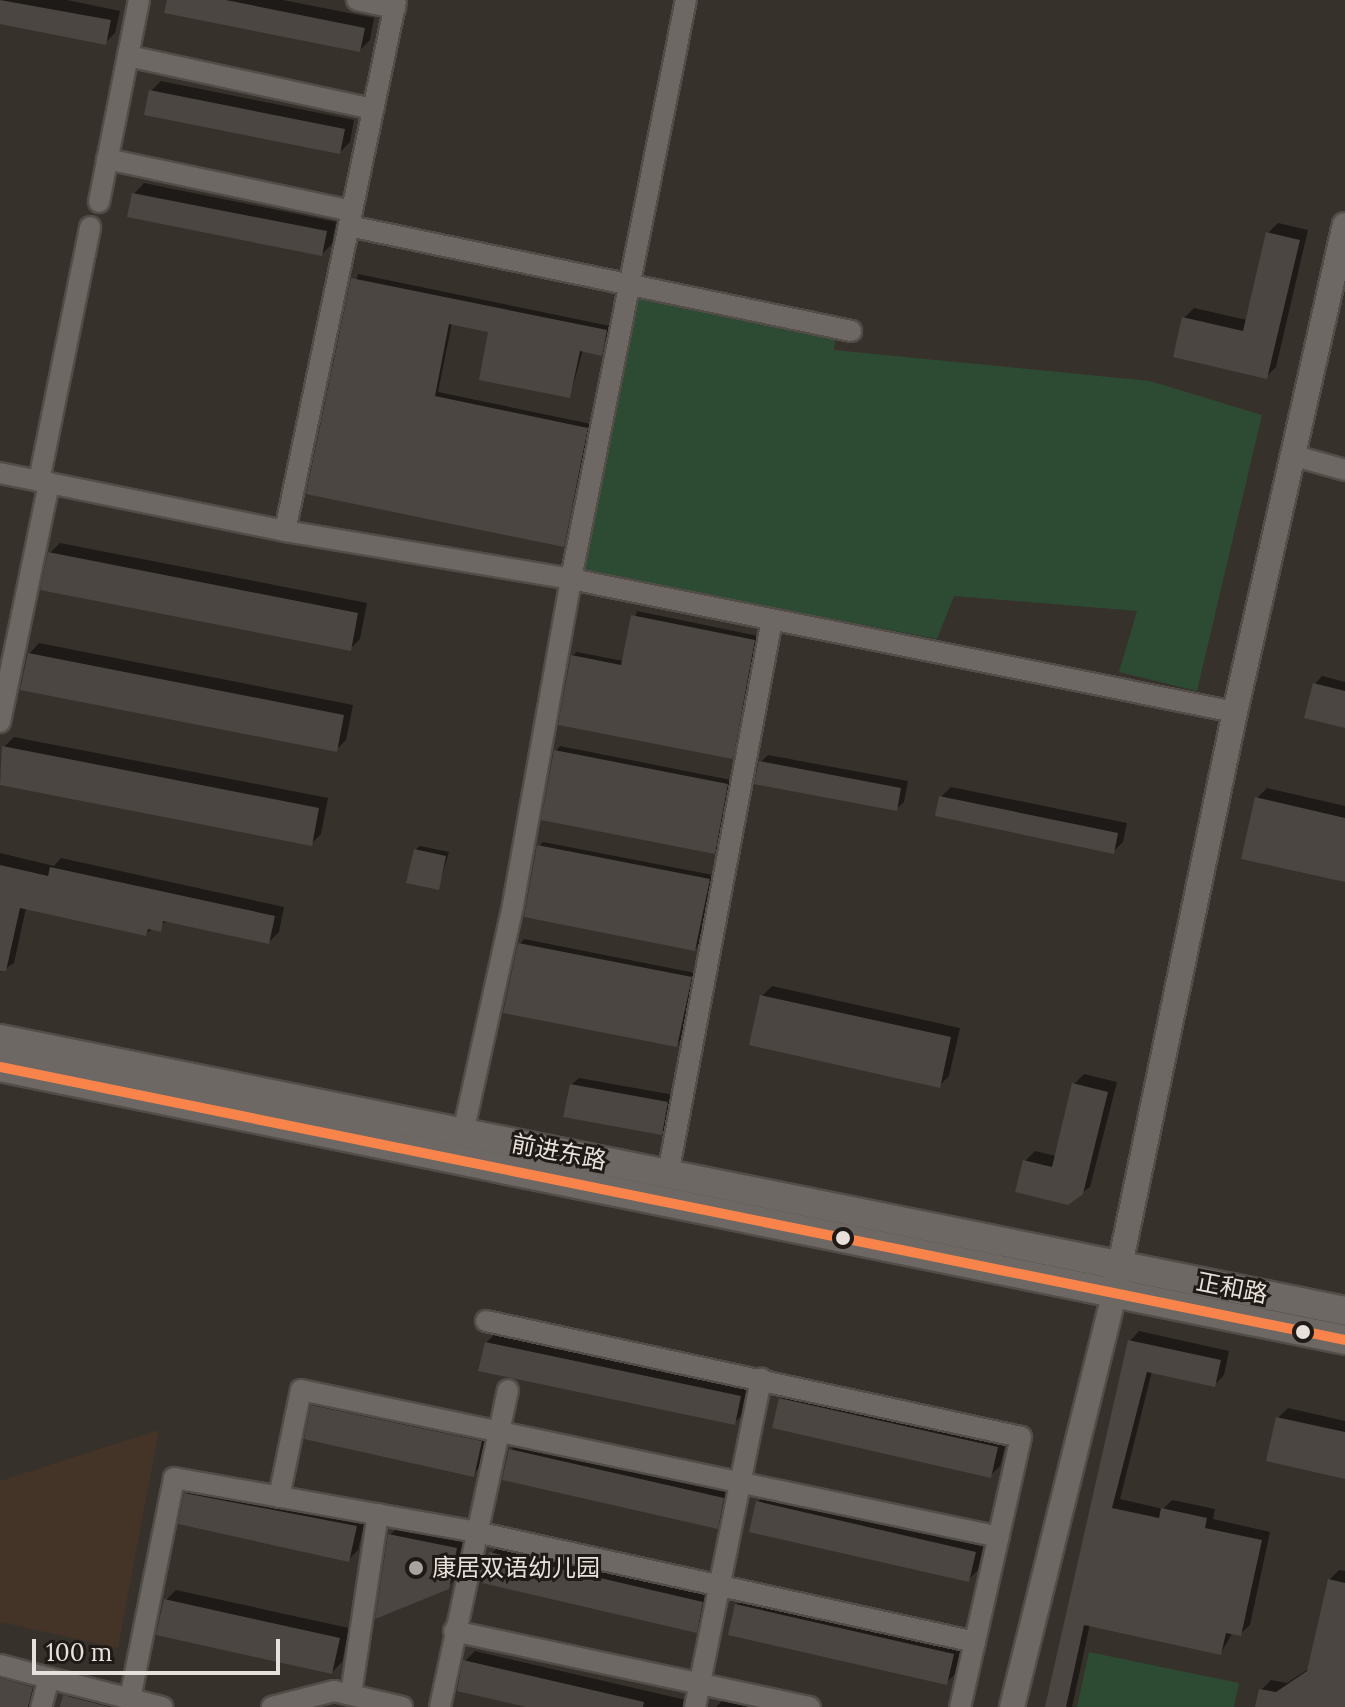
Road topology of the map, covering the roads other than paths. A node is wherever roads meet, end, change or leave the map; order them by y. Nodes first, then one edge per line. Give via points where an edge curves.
1 (139, 0) edge
2 (357, 0) edge
3 (686, 0) edge
4 (396, 4) edge
5 (128, 56) junction
6 (373, 109) junction
7 (107, 159) junction
8 (99, 202) dead end
9 (351, 219) junction
10 (1345, 225) edge
11 (90, 227) dead end
12 (630, 284) junction
13 (851, 331) dead end
14 (1295, 456) junction
15 (1345, 470) edge
16 (0, 473) edge
17 (44, 482) junction
18 (285, 531) junction
19 (571, 579) junction
20 (772, 620) junction
21 (1235, 712) junction
22 (0, 722) edge
23 (0, 1039) edge
24 (0, 1067) edge
25 (463, 1133) junction
26 (668, 1174) junction
27 (1119, 1265) junction
28 (1114, 1294) junction
29 (1345, 1311) edge
30 (486, 1321) dead end
31 (1345, 1340) edge
32 (761, 1379) junction
33 (508, 1390) dead end
34 (499, 1431) junction
35 (741, 1482) junction
36 (279, 1497) junction
37 (378, 1514) junction
38 (476, 1532) junction
39 (999, 1537) junction
40 (720, 1586) junction
41 (454, 1631) junction
42 (975, 1642) junction
43 (0, 1665) edge
44 (49, 1678) junction
45 (700, 1684) junction
46 (351, 1694) junction
47 (130, 1699) junction
48 (41, 1707) edge
49 (162, 1707) edge
50 (272, 1707) edge
51 (402, 1707) edge
52 (440, 1707) edge
53 (695, 1707) edge
54 (810, 1707) edge
55 (960, 1707) edge
56 (1012, 1707) edge

1 - 5 street
2 - 4 street
3 - 12 street
4 - 6 street
5 - 6 street
5 - 7 street
6 - 9 street
7 - 8 street
7 - 9 street
9 - 12 street
9 - 18 street
10 - 14 street
11 - 17 street
12 - 13 street
12 - 19 street
14 - 15 street
14 - 21 street
16 - 17 street
17 - 18 street
17 - 22 street
18 - 19 street
19 - 20 street
19 - 25 street via 513,905
20 - 21 street
20 - 26 street
21 - 27 street
23 - 25 main road, 前进东路
24 - 28 main road, 前进东路
25 - 26 main road, 前进东路
26 - 27 main road, 前进东路
27 - 28 street
27 - 29 main road, 正和路
28 - 31 main road, 正和路
28 - 56 street
30 - 32 street
32 - 35 street
32 - 39 street via 1021,1437
33 - 34 street
34 - 35 street
34 - 36 street via 301,1390
34 - 38 street
35 - 39 street
35 - 40 street
36 - 37 street
36 - 47 street via 174,1478
37 - 38 street
37 - 46 street
38 - 40 street
38 - 41 street
39 - 42 street
40 - 42 street
40 - 45 street
41 - 45 street
41 - 52 street
42 - 55 street
43 - 44 street
44 - 47 street
44 - 48 street
45 - 53 street
45 - 54 street
46 - 50 street via 334,1691
46 - 51 street
47 - 49 street

